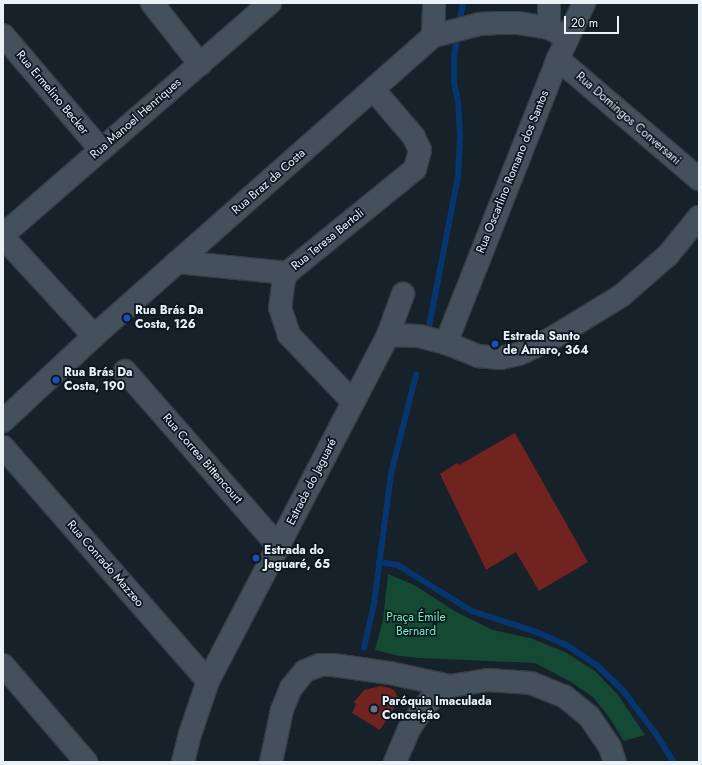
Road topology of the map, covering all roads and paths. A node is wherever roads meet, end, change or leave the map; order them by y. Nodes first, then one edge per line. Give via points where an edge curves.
1 (152, 3) edge
2 (270, 3) edge
3 (434, 3) edge
4 (550, 3) edge
5 (584, 3) edge
6 (451, 32) junction
7 (558, 33) junction
8 (3, 35) edge
9 (558, 59) junction
10 (200, 64) junction
11 (374, 90) junction
12 (101, 150) junction
13 (699, 179) edge
14 (699, 217) edge
15 (3, 236) edge
16 (177, 262) junction
17 (287, 273) junction
18 (403, 294) dead end
19 (388, 335) junction
20 (94, 336) junction
21 (446, 343) junction
22 (125, 372) dead end
23 (353, 402) junction
24 (3, 421) edge
25 (3, 447) edge
26 (279, 547) junction
27 (3, 665) edge
28 (208, 680) junction
29 (450, 686) junction
30 (86, 762) edge
31 (183, 762) edge
32 (271, 762) edge
33 (394, 762) edge
34 (615, 762) edge

1 - 10 street
2 - 10 street, Rua Manoel Henriques
3 - 6 street
4 - 7 street
5 - 7 street, Rua Oscarlino Romano dos Santos
6 - 7 street via 480,24 518,23
6 - 11 street, Rua Braz da Costa
7 - 9 street, Rua Oscarlino Romano dos Santos
8 - 12 street, Rua Ermelino Becker
9 - 13 street, Rua Domingos Conversani
9 - 21 street, Rua Oscarlino Romano dos Santos
10 - 12 street, Rua Manoel Henriques
11 - 16 street, Rua Braz da Costa
11 - 17 street, Rua Teresa Bertoli via 414,136 420,150 415,169
12 - 15 street, Rua Manoel Henriques
14 - 21 street via 668,256 652,271 621,296 549,340 519,354 501,358 478,356
15 - 20 street
16 - 17 street
16 - 20 street, Rua Braz da Costa
17 - 23 street, Rua Teresa Bertoli via 280,308 290,335
18 - 19 street, Estrada do Jaguaré
19 - 21 street via 419,336
19 - 23 street, Estrada do Jaguaré
20 - 24 street, Rua Braz da Costa
22 - 26 street, Rua Correa Bittencourt
23 - 26 street, Estrada do Jaguaré
25 - 28 street, Rua Conrado Mazzeo
26 - 28 street, Estrada do Jaguaré
27 - 30 street
28 - 31 street, Estrada do Jaguaré
29 - 32 street via 390,673 333,665 320,665 305,671 291,688 282,710
29 - 33 street via 434,696 424,707 409,729
29 - 34 street via 488,680 531,683 564,696 589,716 610,747

